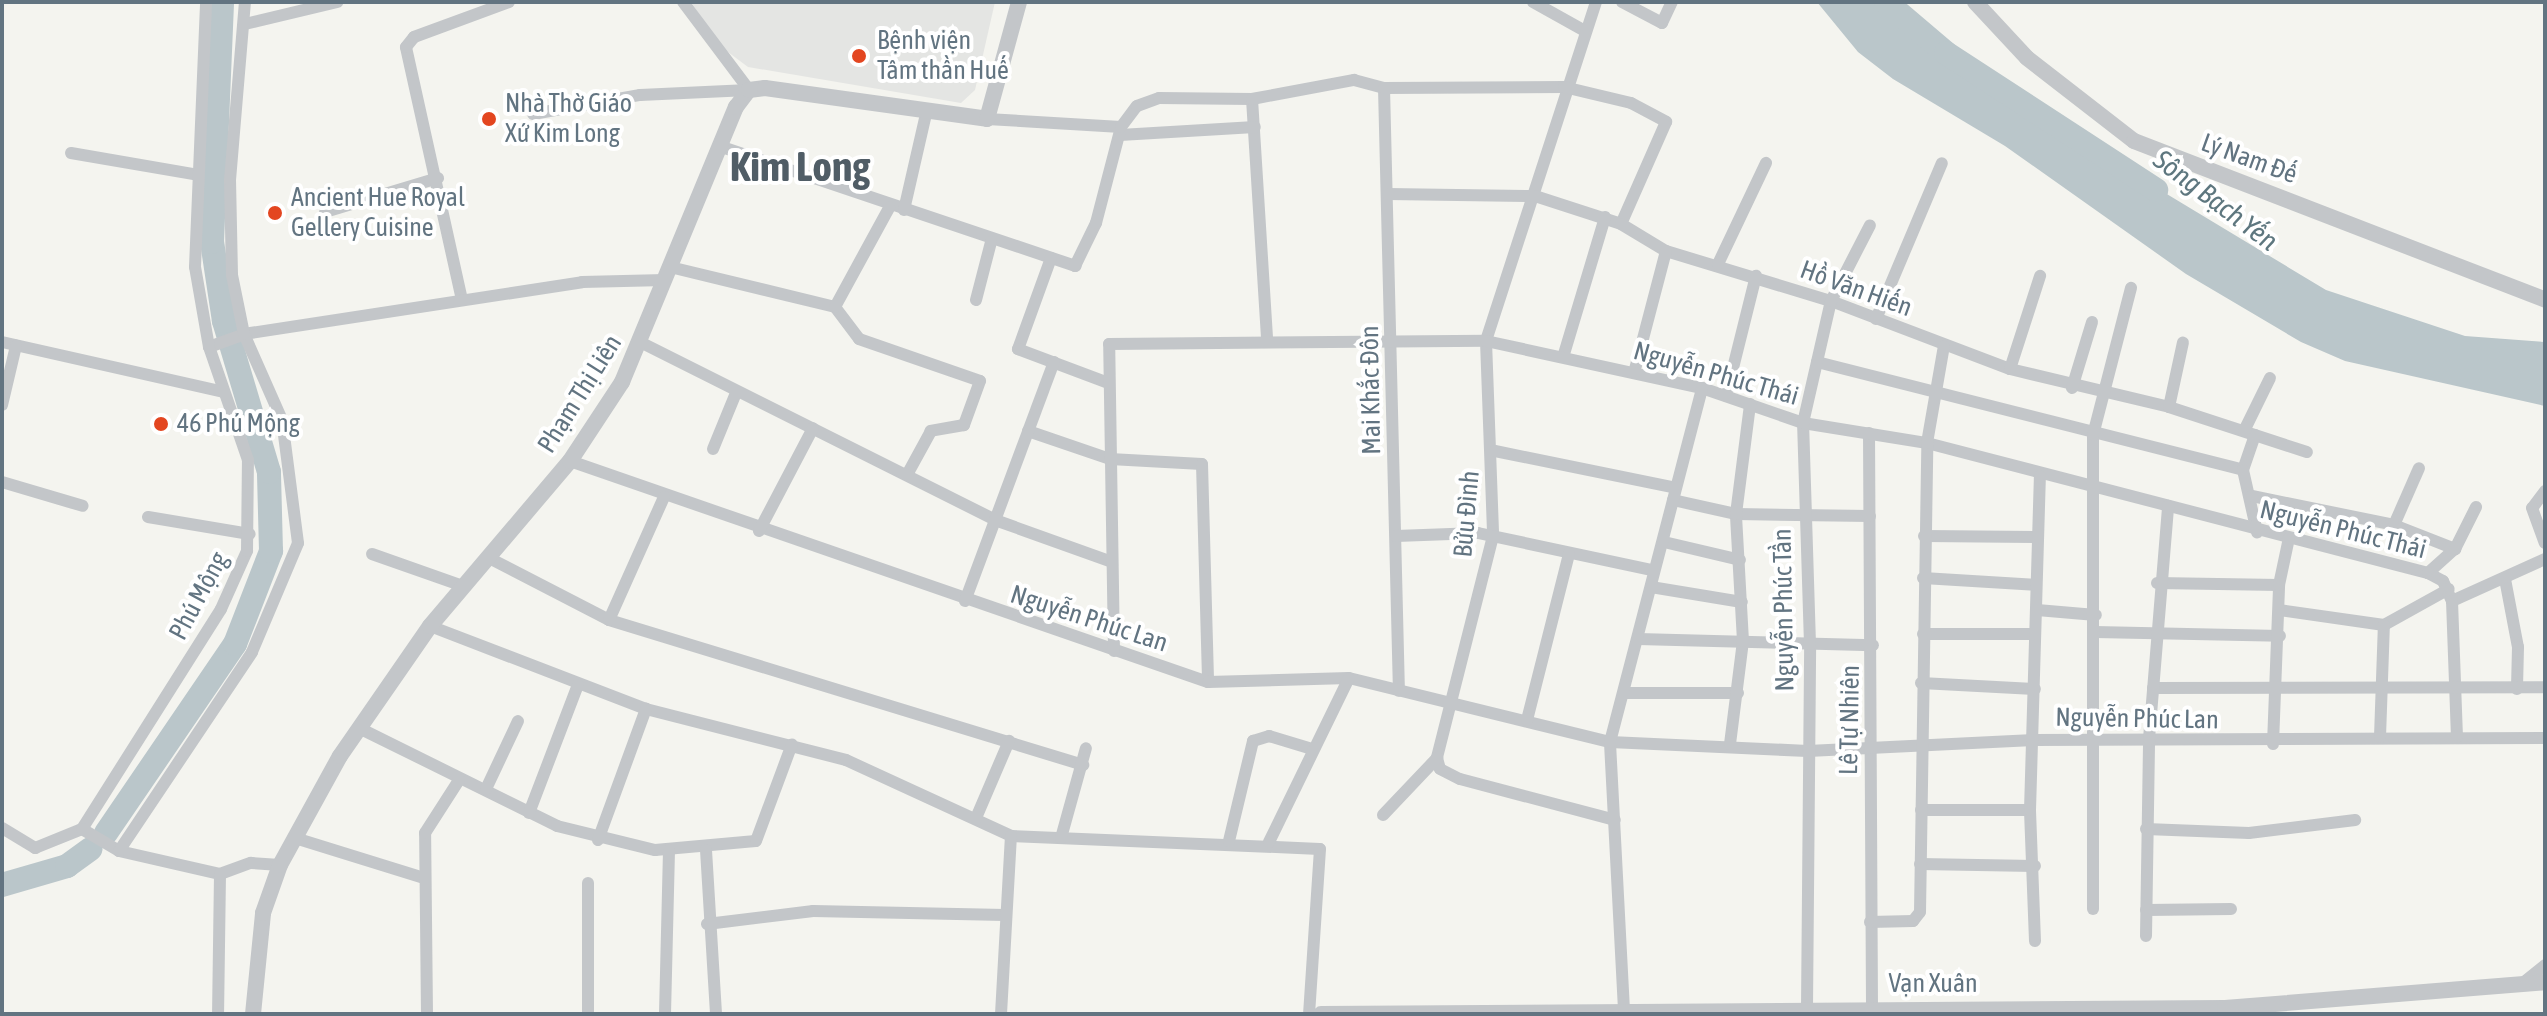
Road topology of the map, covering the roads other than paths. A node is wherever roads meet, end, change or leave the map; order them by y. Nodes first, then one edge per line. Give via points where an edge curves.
1 (206, 2) edge
2 (245, 2) edge
3 (337, 2) edge
4 (509, 2) edge
5 (683, 2) edge
6 (1019, 2) edge
7 (1533, 2) edge
8 (1596, 2) edge
9 (1622, 2) edge
10 (1672, 2) edge
11 (1975, 2) edge
12 (245, 24) junction
13 (1585, 31) junction
14 (1564, 87) junction
15 (1384, 88) junction
16 (749, 90) junction
17 (1252, 99) junction
18 (533, 114) dead end
19 (926, 114) junction
20 (987, 119) junction
21 (1255, 127) junction
22 (1121, 131) junction
23 (722, 147) junction
24 (71, 153) dead end
25 (1766, 163) dead end
26 (1942, 163) dead end
27 (198, 175) junction
28 (438, 178) junction
29 (1388, 194) junction
30 (1535, 196) junction
31 (889, 208) junction
32 (904, 210) junction
33 (325, 212) dead end
34 (1605, 217) junction
35 (1621, 224) junction
36 (1870, 225) dead end
37 (991, 242) junction
38 (1666, 251) junction
39 (1051, 258) junction
40 (1718, 264) junction
41 (668, 274) junction
42 (1756, 276) junction
43 (2040, 276) dead end
44 (2131, 288) dead end
45 (462, 300) junction
46 (976, 300) dead end
47 (2545, 300) edge
48 (1831, 301) junction
49 (835, 307) junction
50 (1876, 319) junction
51 (2092, 322) dead end
52 (241, 335) junction
53 (1267, 338) junction
54 (1393, 340) junction
55 (1486, 341) junction
56 (2, 342) edge
57 (2183, 342) dead end
58 (642, 343) junction
59 (214, 344) junction
60 (16, 346) junction
61 (1944, 346) junction
62 (1564, 354) junction
63 (1054, 362) junction
64 (1817, 362) junction
65 (2010, 369) junction
66 (1634, 373) junction
67 (2270, 378) dead end
68 (1106, 382) junction
69 (1702, 388) junction
70 (1936, 388) junction
71 (2072, 388) junction
72 (223, 392) junction
73 (736, 393) junction
74 (2100, 393) junction
75 (1726, 396) junction
76 (1750, 404) junction
77 (2, 405) edge
78 (2169, 407) junction
79 (1803, 423) junction
80 (813, 428) junction
81 (1028, 431) junction
82 (1869, 433) junction
83 (2250, 433) junction
84 (2093, 435) junction
85 (1927, 443) junction
86 (713, 449) dead end
87 (1495, 451) junction
88 (2307, 452) dead end
89 (1110, 459) junction
90 (570, 461) junction
91 (2419, 468) dead end
92 (2243, 470) junction
93 (908, 473) junction
94 (2040, 476) junction
95 (2, 482) edge
96 (2095, 485) junction
97 (2545, 491) edge
98 (1672, 493) junction
99 (2252, 496) junction
100 (664, 497) junction
101 (83, 506) dead end
102 (2168, 506) junction
103 (2476, 507) dead end
104 (1736, 514) junction
105 (1870, 516) junction
106 (148, 517) dead end
107 (1804, 518) junction
108 (995, 520) junction
109 (2394, 525) junction
110 (759, 531) junction
111 (2257, 532) junction
112 (250, 534) junction
113 (1396, 536) junction
114 (1493, 536) junction
115 (1924, 536) junction
116 (2038, 537) junction
117 (2289, 538) junction
118 (1664, 542) junction
119 (2545, 543) edge
120 (2455, 549) junction
121 (372, 554) dead end
122 (1569, 554) junction
123 (489, 558) junction
124 (2545, 559) edge
125 (1740, 560) junction
126 (1112, 562) junction
127 (1652, 570) junction
128 (2428, 573) junction
129 (1923, 578) junction
130 (2505, 579) junction
131 (2157, 583) junction
132 (2036, 585) junction
133 (2279, 585) junction
134 (463, 586) junction
135 (1651, 587) junction
136 (2451, 595) junction
137 (965, 601) junction
138 (1742, 602) junction
139 (2037, 610) junction
140 (2279, 610) junction
141 (2096, 615) junction
142 (609, 620) junction
143 (2384, 625) junction
144 (430, 626) junction
145 (2095, 632) junction
146 (1923, 634) junction
147 (2033, 634) junction
148 (2155, 635) junction
149 (2280, 636) junction
150 (1638, 639) junction
151 (1743, 641) junction
152 (1810, 644) junction
153 (1873, 645) junction
154 (1114, 651) junction
155 (1349, 678) junction
156 (1208, 682) junction
157 (1921, 683) junction
158 (578, 685) junction
159 (2460, 687) junction
160 (2545, 687) edge
161 (2153, 688) junction
162 (2382, 688) junction
163 (2035, 689) junction
164 (2517, 689) junction
165 (2277, 690) junction
166 (1399, 691) junction
167 (1624, 693) junction
168 (1738, 693) junction
169 (1451, 703) junction
170 (646, 709) junction
171 (1527, 720) junction
172 (518, 721) dead end
173 (359, 728) junction
174 (2380, 737) junction
175 (2457, 737) junction
176 (2545, 738) edge
177 (2149, 739) junction
178 (2034, 740) junction
179 (1009, 741) junction
180 (1610, 742) junction
181 (2094, 743) junction
182 (792, 744) junction
183 (1730, 744) junction
184 (1871, 744) junction
185 (2273, 744) junction
186 (1919, 745) junction
187 (1086, 748) dead end
188 (1312, 749) junction
189 (1808, 751) junction
190 (1437, 758) junction
191 (1083, 765) junction
192 (459, 780) junction
193 (486, 789) junction
194 (1921, 810) junction
195 (2030, 810) junction
196 (529, 813) junction
197 (1383, 815) dead end
198 (976, 818) junction
199 (1615, 820) junction
200 (2355, 820) dead end
201 (2, 828) edge
202 (82, 829) junction
203 (2146, 829) junction
204 (1011, 836) junction
205 (295, 838) junction
206 (1061, 838) junction
207 (598, 840) junction
208 (1229, 841) junction
209 (1269, 842) junction
210 (669, 850) junction
211 (706, 850) junction
212 (119, 851) junction
213 (1920, 864) junction
214 (280, 865) junction
215 (2035, 866) junction
216 (220, 874) junction
217 (424, 878) junction
218 (588, 883) dead end
219 (2093, 909) dead end
220 (2231, 909) dead end
221 (2146, 910) junction
222 (1005, 915) junction
223 (1870, 922) junction
224 (707, 924) junction
225 (2146, 936) dead end
226 (2035, 941) dead end
227 (2545, 965) edge
228 (2545, 982) edge
229 (2523, 983) junction
230 (1807, 1007) junction
231 (1872, 1009) junction
232 (1624, 1010) junction
233 (218, 1014) edge
234 (253, 1014) edge
235 (427, 1014) edge
236 (588, 1014) edge
237 (665, 1014) edge
238 (716, 1014) edge
239 (1001, 1014) edge
240 (1309, 1014) edge
241 (1321, 1014) edge

1 - 27 street, Phú Mộng
2 - 12 street
3 - 12 street
4 - 28 street via 408,41
5 - 16 street
6 - 20 street
7 - 13 street
8 - 13 street, Bửu Đình
9 - 10 street via 1662,23
11 - 47 street, Lý Nam Đế via 2027,58 2134,141
12 - 52 street via 229,244
13 - 14 street, Bửu Đình
14 - 15 street
14 - 30 street, Bửu Đình
14 - 35 street via 1631,103 1666,122
15 - 17 street via 1343,81
15 - 29 street, Mai Khắc Đôn
16 - 18 street via 640,95
16 - 19 street
16 - 23 street, Phạm Thị Liên
17 - 21 street
17 - 22 street via 1159,98 1137,106
19 - 20 street
19 - 32 street
20 - 22 street
21 - 22 street
21 - 53 street
22 - 39 street via 1075,266
23 - 31 street
23 - 41 street, Phạm Thị Liên
24 - 27 street
25 - 40 street
26 - 50 street
27 - 59 street, Phú Mộng via 195,267
28 - 33 street
28 - 45 street
29 - 30 street, Hồ Văn Hiến
29 - 54 street, Mai Khắc Đôn
30 - 34 street, Hồ Văn Hiến
30 - 55 street, Bửu Đình
31 - 32 street
31 - 49 street
32 - 37 street
34 - 35 street, Hồ Văn Hiến
34 - 62 street
35 - 38 street, Hồ Văn Hiến
36 - 48 street, Nguyễn Phúc Tần
37 - 39 street
37 - 46 street
38 - 40 street, Hồ Văn Hiến
38 - 66 street
39 - 63 street via 1018,349
40 - 42 street, Hồ Văn Hiến
41 - 45 street
41 - 49 street
41 - 58 street, Phạm Thị Liên
42 - 48 street, Hồ Văn Hiến
42 - 75 street
43 - 65 street
44 - 74 street
45 - 52 street
48 - 50 street, Hồ Văn Hiến
48 - 64 street, Nguyễn Phúc Tần
49 - 93 street via 859,339 980,381 964,425 931,431
50 - 61 street, Hồ Văn Hiến
51 - 71 street
52 - 59 street
52 - 212 street via 282,420 298,543 252,652
53 - 54 street, Nguyễn Phúc Thái
53 - 68 street, Nguyễn Phúc Thái via 1114,340
54 - 55 street, Nguyễn Phúc Thái
54 - 113 street, Mai Khắc Đôn
55 - 62 street, Nguyễn Phúc Thái
55 - 87 street, Bửu Đình
56 - 60 street
57 - 78 street
58 - 73 street
58 - 90 street, Phạm Thị Liên
59 - 72 street, Phú Mộng
60 - 72 street
60 - 77 street
61 - 65 street, Hồ Văn Hiến
61 - 70 street
62 - 66 street, Nguyễn Phúc Thái
63 - 68 street
63 - 81 street
64 - 70 street
64 - 79 street, Nguyễn Phúc Tần
65 - 71 street, Hồ Văn Hiến
66 - 69 street, Nguyễn Phúc Thái
67 - 83 street
68 - 89 street, Nguyễn Phúc Thái
69 - 75 street, Nguyễn Phúc Thái
69 - 98 street
70 - 84 street
70 - 85 street
71 - 74 street, Hồ Văn Hiến
72 - 112 street, Phú Mộng via 248,460
73 - 80 street
73 - 86 street
74 - 78 street, Hồ Văn Hiến
74 - 84 street
75 - 76 street, Nguyễn Phúc Thái
76 - 79 street, Nguyễn Phúc Thái
76 - 104 street
78 - 83 street, Hồ Văn Hiến
79 - 82 street, Nguyễn Phúc Thái
79 - 107 street, Nguyễn Phúc Tần
80 - 93 street
80 - 110 street
81 - 89 street
81 - 108 street
82 - 85 street, Nguyễn Phúc Thái
82 - 105 street, Lê Tự Nhiên
83 - 88 street, Hồ Văn Hiến
83 - 92 street
84 - 92 street
84 - 96 street
85 - 94 street, Nguyễn Phúc Thái
85 - 115 street
87 - 98 street
87 - 114 street, Bửu Đình
89 - 126 street, Nguyễn Phúc Thái
89 - 156 street via 1202,464
90 - 100 street, Nguyễn Phúc Lan
90 - 123 street, Phạm Thị Liên
91 - 109 street
92 - 99 street
93 - 108 street
94 - 96 street, Nguyễn Phúc Thái
94 - 116 street
95 - 101 street
96 - 102 street, Nguyễn Phúc Thái
96 - 141 street
97 - 119 street via 2532,508
98 - 104 street
98 - 118 street
99 - 109 street
99 - 111 street
100 - 110 street, Nguyễn Phúc Lan
100 - 142 street
102 - 111 street, Nguyễn Phúc Thái
102 - 131 street
103 - 120 street
104 - 107 street
104 - 125 street
105 - 107 street
105 - 153 street, Lê Tự Nhiên
106 - 112 street
107 - 152 street, Nguyễn Phúc Tần
108 - 126 street
108 - 137 street
109 - 120 street
110 - 137 street, Nguyễn Phúc Lan
111 - 117 street, Nguyễn Phúc Thái
112 - 202 street, Phú Mộng via 221,609
113 - 114 street
113 - 166 street, Mai Khắc Đôn
114 - 122 street
114 - 169 street, Bửu Đình
115 - 116 street
115 - 129 street
116 - 132 street
117 - 128 street, Nguyễn Phúc Thái
117 - 133 street
118 - 125 street
118 - 127 street
120 - 128 street
121 - 134 street
122 - 127 street
122 - 171 street
123 - 134 street, Phạm Thị Liên
123 - 142 street
124 - 130 street
125 - 138 street
126 - 154 street, Nguyễn Phúc Thái
127 - 135 street
128 - 136 street, Nguyễn Phúc Thái
129 - 132 street
129 - 146 street
130 - 136 street
130 - 164 street via 2518,647
131 - 133 street
131 - 148 street
132 - 139 street
133 - 140 street
134 - 144 street, Phạm Thị Liên
135 - 138 street
135 - 150 street
136 - 143 street
136 - 159 street
137 - 154 street, Nguyễn Phúc Lan
138 - 151 street
139 - 141 street
139 - 147 street
140 - 143 street
140 - 149 street
141 - 145 street
142 - 179 street
143 - 162 street
144 - 158 street
144 - 173 street, Phạm Thị Liên
145 - 148 street
145 - 181 street
146 - 147 street
146 - 157 street
147 - 163 street
148 - 149 street
148 - 161 street
149 - 165 street
150 - 151 street
150 - 167 street
151 - 152 street
151 - 168 street
152 - 153 street
152 - 189 street, Nguyễn Phúc Tần
153 - 184 street, Lê Tự Nhiên
154 - 156 street, Nguyễn Phúc Lan
155 - 156 street, Nguyễn Phúc Lan
155 - 166 street, Nguyễn Phúc Lan
155 - 188 street
157 - 163 street
157 - 186 street
158 - 170 street
158 - 196 street
159 - 162 street
159 - 164 street
159 - 175 street
160 - 164 street
161 - 165 street
161 - 177 street
162 - 165 street
162 - 174 street
163 - 178 street
165 - 185 street
166 - 169 street, Nguyễn Phúc Lan
167 - 168 street
167 - 180 street
168 - 183 street
169 - 171 street, Nguyễn Phúc Lan
169 - 190 street, Bửu Đình
170 - 182 street
170 - 207 street
171 - 180 street, Nguyễn Phúc Lan
172 - 193 street
173 - 192 street
173 - 205 street, Phạm Thị Liên
174 - 175 street, Nguyễn Phúc Lan
174 - 185 street, Nguyễn Phúc Lan
175 - 176 street, Nguyễn Phúc Lan
177 - 181 street, Nguyễn Phúc Lan
177 - 185 street, Nguyễn Phúc Lan
177 - 203 street
178 - 181 street, Nguyễn Phúc Lan
178 - 186 street, Nguyễn Phúc Lan
178 - 195 street
179 - 191 street
179 - 198 street
180 - 183 street, Nguyễn Phúc Lan
180 - 199 street
181 - 219 street
182 - 198 street
182 - 211 street via 756,841
183 - 189 street, Nguyễn Phúc Lan
184 - 186 street, Nguyễn Phúc Lan
184 - 189 street, Nguyễn Phúc Lan
184 - 223 street, Lê Tự Nhiên
186 - 194 street
187 - 191 street
188 - 208 street via 1269,736 1253,741
188 - 209 street
189 - 230 street, Nguyễn Phúc Tần
190 - 197 street
190 - 199 street via 1440,769 1460,779
191 - 206 street
192 - 193 street
192 - 217 street via 425,833
193 - 196 street
194 - 195 street
194 - 213 street
195 - 215 street
196 - 207 street
198 - 204 street
199 - 232 street
200 - 203 street via 2249,833
201 - 202 street via 35,848
202 - 212 street
203 - 221 street
204 - 206 street
204 - 222 street
205 - 214 street, Phạm Thị Liên
205 - 217 street
206 - 208 street
207 - 210 street
208 - 209 street
209 - 240 street via 1320,849
210 - 211 street
210 - 237 street
211 - 224 street
212 - 216 street
213 - 215 street
213 - 223 street via 1918,918
214 - 216 street via 251,863
214 - 234 street, Phạm Thị Liên via 263,913
215 - 226 street
216 - 233 street
217 - 235 street
218 - 236 street
220 - 221 street
221 - 225 street
222 - 224 street via 813,911
222 - 239 street
223 - 231 street, Lê Tự Nhiên
224 - 238 street
227 - 229 street
228 - 229 street, Vạn Xuân
229 - 231 street, Vạn Xuân via 2225,1008
230 - 231 street, Vạn Xuân
230 - 232 street, Vạn Xuân
232 - 241 street, Vạn Xuân

